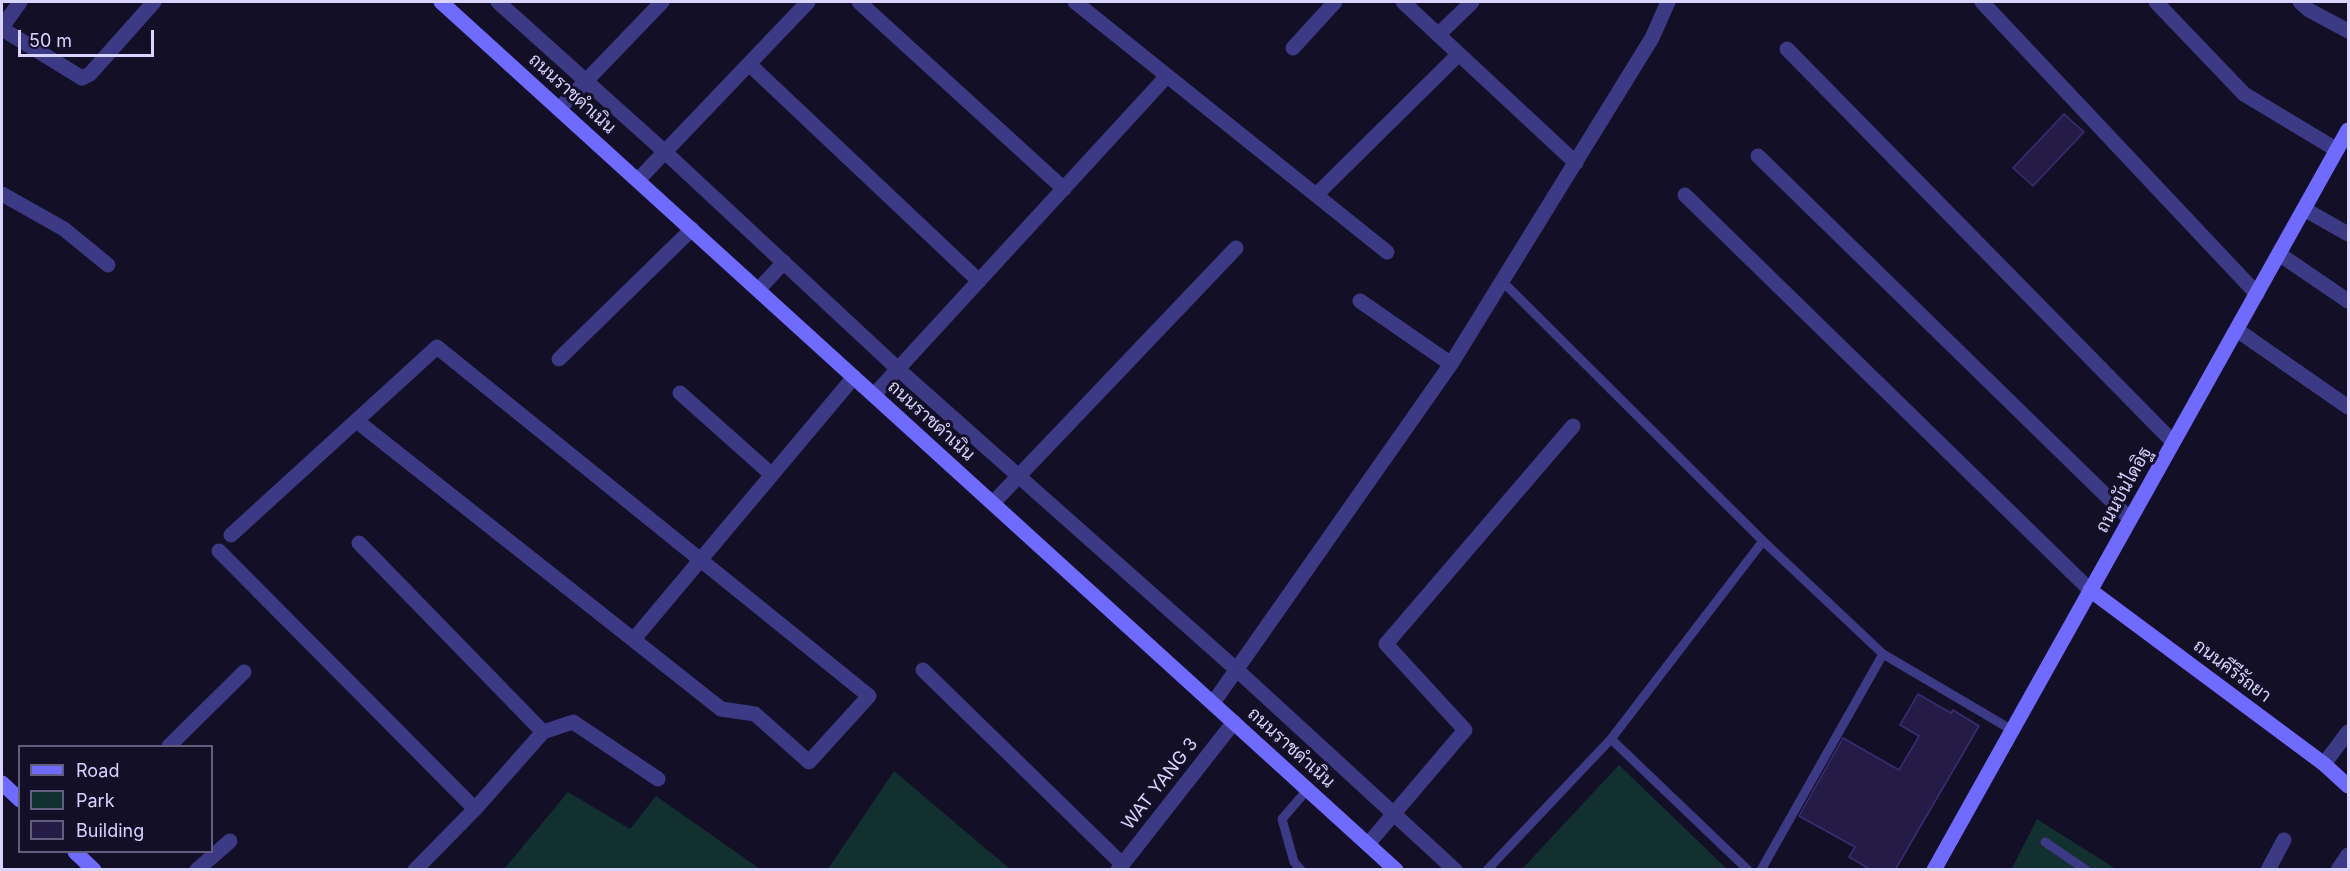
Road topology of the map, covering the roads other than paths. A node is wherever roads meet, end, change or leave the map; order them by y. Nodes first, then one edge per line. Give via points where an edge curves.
1 (20, 2) edge
2 (154, 2) edge
3 (441, 2) edge
4 (498, 2) edge
5 (662, 2) edge
6 (808, 2) edge
7 (859, 2) edge
8 (1075, 2) edge
9 (1335, 2) edge
10 (1403, 2) edge
11 (1472, 2) edge
12 (1668, 2) edge
13 (1982, 2) edge
14 (2156, 2) edge
15 (2300, 2) edge
16 (2, 28) edge
17 (2349, 31) edge
18 (1438, 35) junction
19 (1293, 48) dead end
20 (1786, 49) dead end
21 (1459, 54) junction
22 (749, 64) junction
23 (1167, 76) junction
24 (586, 81) junction
25 (559, 109) junction
26 (2349, 130) edge
27 (2337, 150) junction
28 (665, 152) junction
29 (1758, 156) dead end
30 (1576, 163) junction
31 (638, 180) junction
32 (1064, 189) junction
33 (2, 194) edge
34 (1316, 195) junction
35 (1685, 195) dead end
36 (2304, 209) junction
37 (692, 229) junction
38 (2349, 234) edge
39 (1236, 248) dead end
40 (1387, 252) dead end
41 (2279, 254) junction
42 (784, 262) junction
43 (108, 265) dead end
44 (979, 281) junction
45 (1502, 281) junction
46 (758, 290) junction
47 (2256, 294) junction
48 (1360, 301) dead end
49 (2349, 301) edge
50 (2236, 330) junction
51 (559, 359) dead end
52 (1451, 364) junction
53 (898, 369) junction
54 (854, 377) junction
55 (680, 393) dead end
56 (874, 395) junction
57 (2349, 407) edge
58 (358, 422) junction
59 (1573, 426) dead end
60 (2173, 442) junction
61 (771, 474) junction
62 (1018, 477) junction
63 (993, 503) junction
64 (2130, 519) junction
65 (231, 535) dead end
66 (1763, 541) junction
67 (359, 543) dead end
68 (219, 551) dead end
69 (700, 560) junction
70 (2090, 590) junction
71 (633, 639) junction
72 (1883, 654) junction
73 (923, 670) dead end
74 (1237, 670) junction
75 (244, 672) dead end
76 (1213, 703) junction
77 (1234, 722) junction
78 (2012, 730) junction
79 (543, 732) junction
80 (2349, 732) edge
81 (1611, 739) junction
82 (171, 745) edge
83 (2324, 764) junction
84 (658, 779) dead end
85 (2, 783) edge
86 (2349, 786) edge
87 (1308, 789) junction
88 (18, 798) edge
89 (475, 809) junction
90 (1394, 814) junction
91 (2284, 840) dead end
92 (230, 841) dead end
93 (2045, 842) dead end
94 (1368, 844) junction
95 (76, 853) edge
96 (2349, 855) edge
97 (1120, 867) edge
98 (94, 870) edge
99 (197, 870) edge
100 (415, 870) edge
101 (1301, 870) edge
102 (1396, 870) edge
103 (1455, 870) edge
104 (1487, 870) edge
105 (1748, 870) edge
106 (1761, 870) edge
107 (1934, 870) edge
108 (2086, 870) edge
109 (2268, 870) edge
110 (2338, 870) edge

1 - 16 street
2 - 16 street via 90,74 82,78
3 - 25 main road, ถนนราชดำเนิน
4 - 24 street
5 - 24 street
6 - 22 street
7 - 32 street
8 - 23 street
9 - 19 street
10 - 18 street
11 - 18 street
12 - 30 street via 1652,38
13 - 47 street
14 - 27 street via 2244,94
15 - 17 street
18 - 21 street
20 - 60 street
21 - 30 street
21 - 34 street
22 - 28 street
22 - 44 street
23 - 32 street
23 - 34 street
24 - 25 street
24 - 28 street
25 - 31 main road, ถนนราชดำเนิน
26 - 27 main road, ถนนบันไดอิฐ
27 - 36 main road, ถนนบันไดอิฐ
28 - 31 street
28 - 42 street
29 - 64 street
30 - 45 street
31 - 37 main road, ถนนราชดำเนิน
32 - 44 street
33 - 43 street via 64,229
34 - 40 street
35 - 70 street
36 - 38 street
36 - 41 main road, ถนนบันไดอิฐ
37 - 46 main road, ถนนราชดำเนิน
37 - 51 street
39 - 62 street
41 - 47 main road, ถนนบันไดอิฐ
41 - 49 street
42 - 46 street
42 - 53 street
44 - 53 street
45 - 52 street
45 - 66 lane
46 - 54 main road, ถนนราชดำเนิน
47 - 50 main road, ถนนบันไดอิฐ
48 - 52 street
50 - 57 street
50 - 60 main road, ถนนบันไดอิฐ
52 - 74 street
53 - 56 street
53 - 62 street
54 - 56 main road, ถนนราชดำเนิน
54 - 61 street
55 - 61 street
56 - 63 main road, ถนนราชดำเนิน
58 - 65 street
58 - 69 street via 437,347
58 - 71 street
59 - 90 street via 1386,644 1465,730
60 - 64 main road, ถนนบันไดอิฐ
61 - 69 street
62 - 63 street
62 - 74 street
63 - 76 main road, ถนนราชดำเนิน
64 - 70 main road, ถนนบันไดอิฐ
66 - 72 lane
66 - 81 lane
67 - 79 street
68 - 89 street
69 - 71 street
69 - 71 street via 868,696 808,762 755,714 721,709
70 - 78 main road, ถนนบันไดอิฐ
70 - 83 main road, ถนนคีรีรัถยา
72 - 78 lane
72 - 106 lane
73 - 97 street
74 - 76 street
74 - 90 street
75 - 82 street
76 - 77 main road, ถนนราชดำเนิน
77 - 87 main road, ถนนราชดำเนิน
77 - 97 street, WAT YANG 3
78 - 107 main road, ถนนบันไดอิฐ
79 - 84 street via 573,722
79 - 89 street
80 - 83 street
81 - 104 lane
81 - 105 lane
83 - 86 main road, ถนนคีรีรัถยา
85 - 88 main road
87 - 94 main road, ถนนราชดำเนิน
87 - 101 lane via 1282,819 1294,862
89 - 100 street
90 - 94 street
90 - 103 street
91 - 109 street
92 - 99 street
93 - 108 lane
94 - 102 main road, ถนนราชดำเนิน
95 - 98 main road
96 - 110 street

